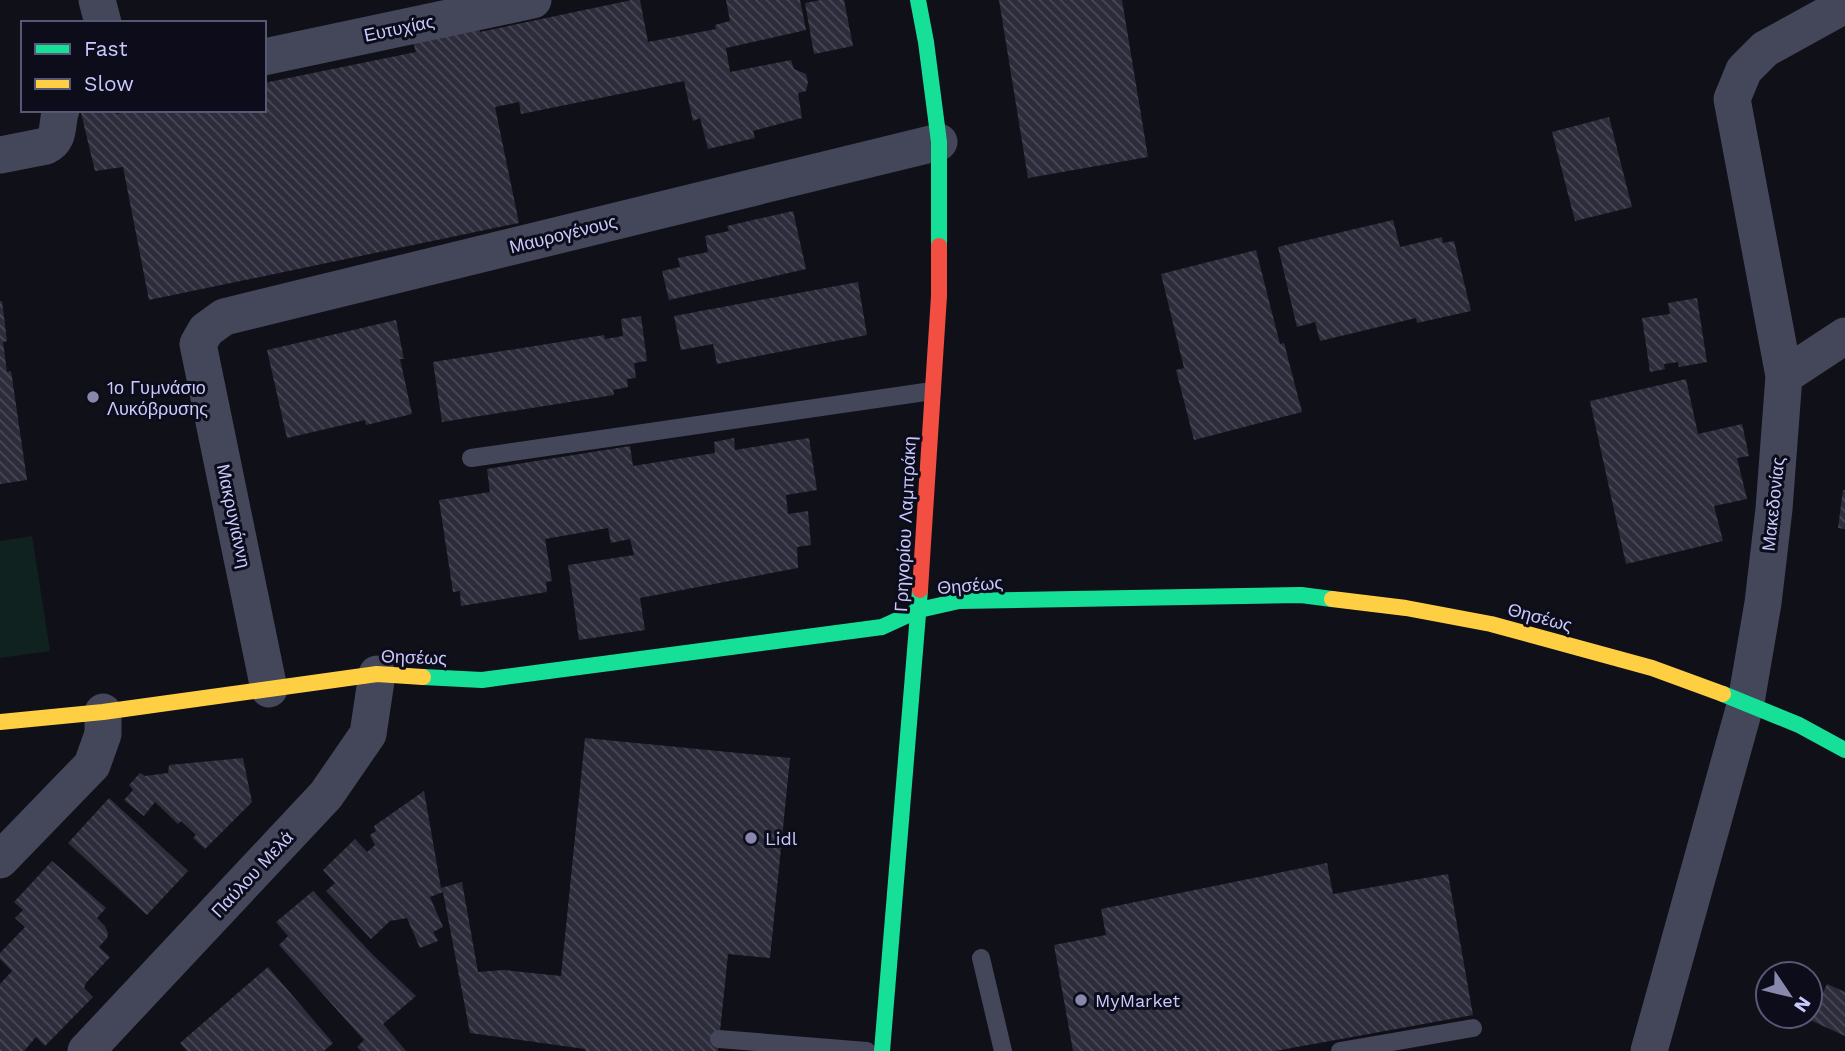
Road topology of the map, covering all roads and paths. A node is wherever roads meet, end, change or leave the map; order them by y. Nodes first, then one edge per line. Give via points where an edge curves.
1 (97, 0) edge
2 (533, 0) edge
3 (918, 0) edge
4 (1845, 5) edge
5 (102, 21) edge
6 (266, 57) edge
7 (61, 112) edge
8 (939, 142) junction
9 (0, 155) edge
10 (1845, 336) edge
11 (198, 344) joint
12 (1784, 376) junction
13 (932, 391) junction
14 (471, 458) dead end
15 (919, 610) junction
16 (377, 674) junction
17 (269, 689) junction
18 (1746, 702) junction
19 (103, 712) junction
20 (0, 722) edge
21 (1845, 750) edge
22 (0, 860) edge
23 (981, 958) dead end
24 (1474, 1028) dead end
25 (719, 1039) dead end
26 (86, 1051) edge
27 (867, 1051) edge
28 (881, 1051) edge
29 (1003, 1051) edge
30 (1340, 1051) edge
31 (1649, 1051) edge

1 - 5 street
2 - 6 street, Ευτυχίας
3 - 8 street, Γρηγορίου Λαμπράκη
4 - 12 street, Μακεδονίας via 1765,49 1744,70 1732,99
7 - 9 street via 53,143
8 - 11 street, Μαυρογένους via 224,317 206,330
8 - 13 street, Γρηγορίου Λαμπράκη via 939,296
10 - 12 street
11 - 17 street, Μακρυγιάννη
12 - 18 street, Μακεδονίας via 1763,603
13 - 14 lane
13 - 15 street, Γρηγορίου Λαμπράκη
15 - 16 street, Θησέως via 882,627 482,680
15 - 18 street, Θησέως via 959,601 1301,594 1491,624 1652,668
15 - 28 street, Γρηγορίου Λαμπράκη
16 - 17 street, Θησέως
16 - 26 street, Παύλου Μελά via 368,734 326,795
17 - 19 street, Θησέως
18 - 21 street, Θησέως
18 - 31 street, Μακεδονίας
19 - 20 street, Θησέως
19 - 22 street via 103,734 92,765
23 - 29 lane
24 - 30 lane
25 - 27 lane

